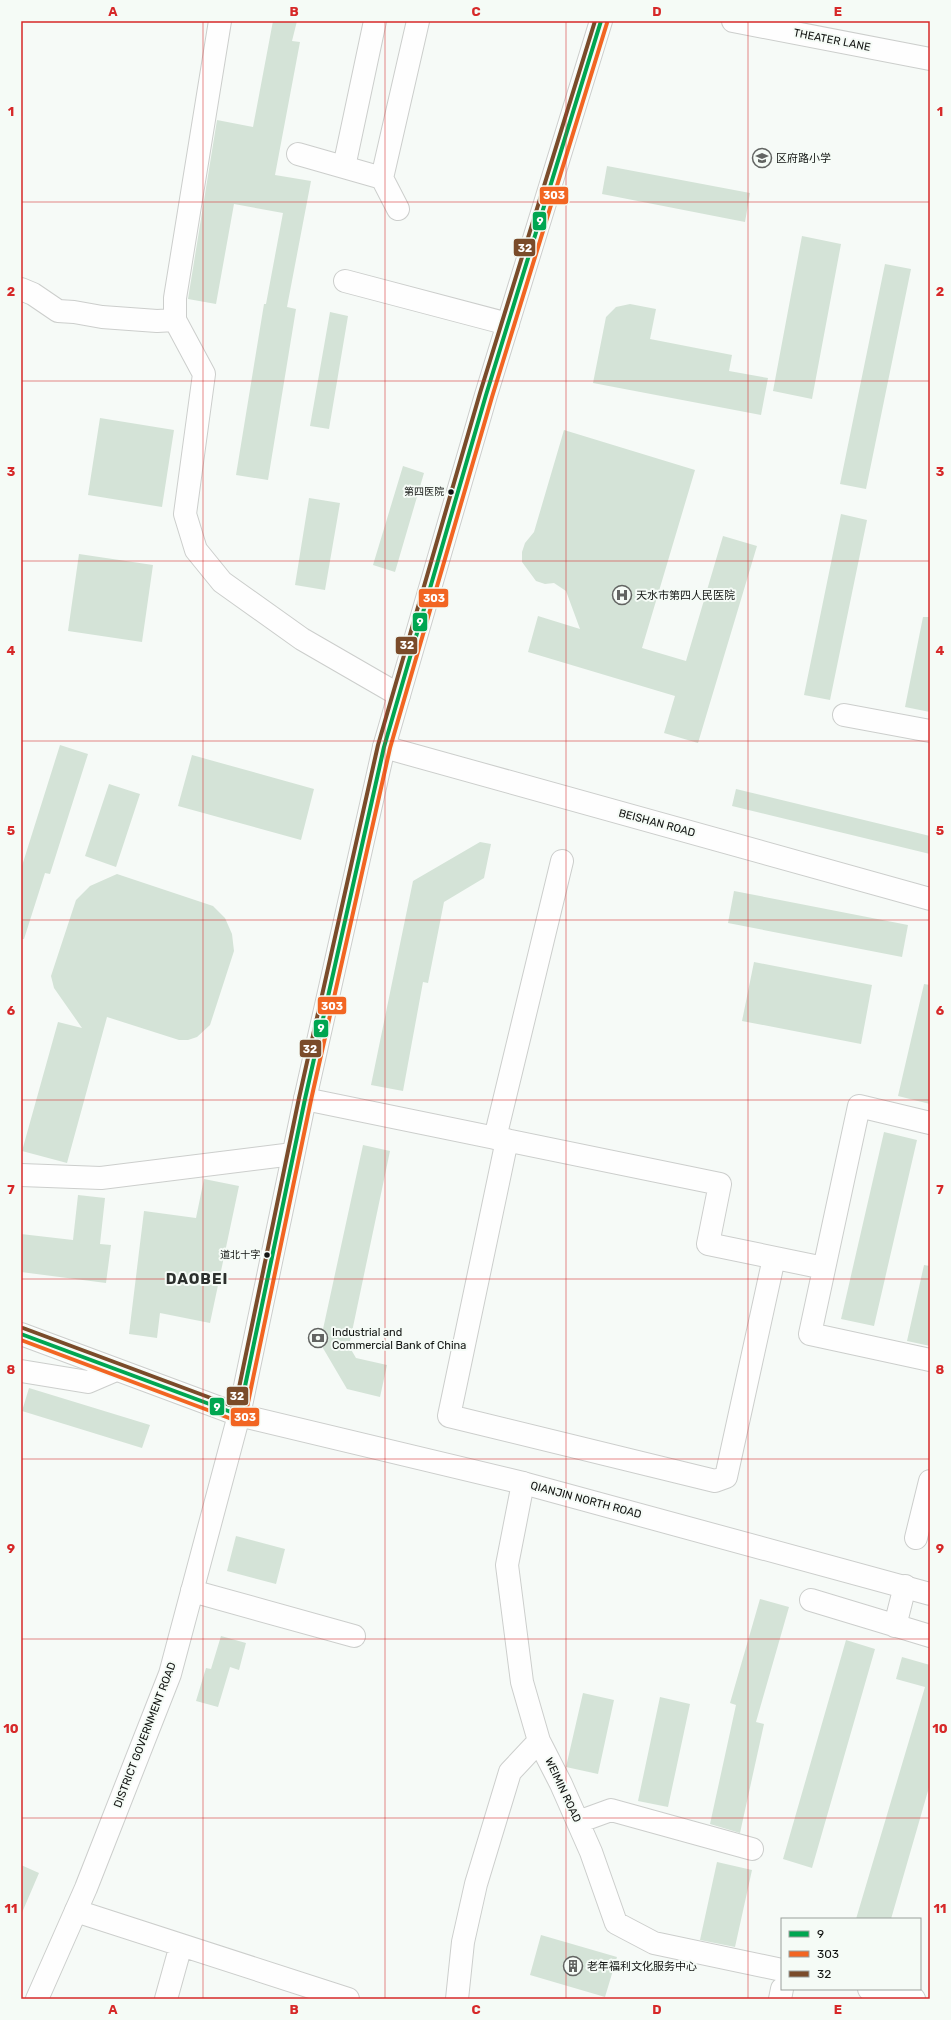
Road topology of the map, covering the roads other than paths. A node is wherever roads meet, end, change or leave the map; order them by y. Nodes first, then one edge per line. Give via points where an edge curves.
1 (220, 21) edge
2 (375, 21) edge
3 (418, 21) edge
4 (602, 21) edge
5 (734, 21) edge
6 (930, 59) edge
7 (298, 154) dead end
8 (344, 167) junction
9 (382, 178) junction
10 (398, 209) dead end
11 (345, 281) dead end
12 (21, 289) edge
13 (175, 320) junction
14 (508, 324) junction
15 (399, 695) junction
16 (844, 715) dead end
17 (930, 731) edge
18 (384, 747) junction
19 (562, 861) dead end
20 (930, 899) edge
21 (305, 1099) junction
22 (930, 1123) edge
23 (501, 1139) junction
24 (294, 1154) junction
25 (21, 1175) edge
26 (774, 1258) junction
27 (824, 1268) junction
28 (21, 1334) edge
29 (930, 1360) edge
30 (21, 1370) edge
31 (116, 1370) junction
32 (238, 1415) junction
33 (930, 1481) edge
34 (523, 1482) junction
35 (916, 1538) dead end
36 (905, 1586) junction
37 (192, 1591) junction
38 (930, 1594) edge
39 (811, 1600) dead end
40 (895, 1626) junction
41 (354, 1636) dead end
42 (930, 1636) edge
43 (539, 1741) junction
44 (578, 1822) junction
45 (752, 1849) dead end
46 (76, 1911) junction
47 (181, 1945) junction
48 (781, 1970) edge
49 (874, 1990) edge
50 (37, 1999) edge
51 (166, 1999) edge
52 (348, 1999) edge
53 (457, 1999) edge
54 (914, 1999) edge

1 - 13 street via 175,298
2 - 8 street
3 - 9 street
4 - 14 street, DISTRICT GOVERNMENT ROAD
5 - 6 street, THEATER LANE
7 - 8 street
8 - 9 street
9 - 10 street
11 - 14 street
12 - 13 street via 58,310 102,317
13 - 15 street via 204,374 185,514 196,550 222,582 302,639
14 - 15 street, DISTRICT GOVERNMENT ROAD
15 - 18 street, DISTRICT GOVERNMENT ROAD
16 - 17 street
18 - 20 street, BEISHAN ROAD
18 - 21 street, DISTRICT GOVERNMENT ROAD
19 - 23 street
21 - 23 street
21 - 24 street, DISTRICT GOVERNMENT ROAD
22 - 27 street via 860,1106
23 - 26 street via 720,1184 708,1244
23 - 26 street via 449,1416 715,1481 726,1477
24 - 25 street via 101,1178
24 - 32 street, DISTRICT GOVERNMENT ROAD
26 - 27 street
27 - 29 street via 810,1334
28 - 31 street, QIANJIN NORTH ROAD
30 - 31 street via 88,1382
31 - 32 street, QIANJIN NORTH ROAD
32 - 34 street, QIANJIN NORTH ROAD
32 - 37 street, DISTRICT GOVERNMENT ROAD
33 - 35 street
34 - 36 street, QIANJIN NORTH ROAD
34 - 43 street, WEIMIN ROAD via 507,1565 522,1682
36 - 38 street, QIANJIN NORTH ROAD
36 - 40 street
37 - 41 street
37 - 46 street, DISTRICT GOVERNMENT ROAD via 170,1674
39 - 40 street
40 - 42 street
43 - 44 street, WEIMIN ROAD
43 - 53 street via 510,1772 476,1884 463,1942
44 - 45 street via 611,1810
44 - 48 street, WEIMIN ROAD via 616,1923 654,1943
46 - 47 street
46 - 50 street, DISTRICT GOVERNMENT ROAD
47 - 51 street
47 - 52 street
49 - 54 street

